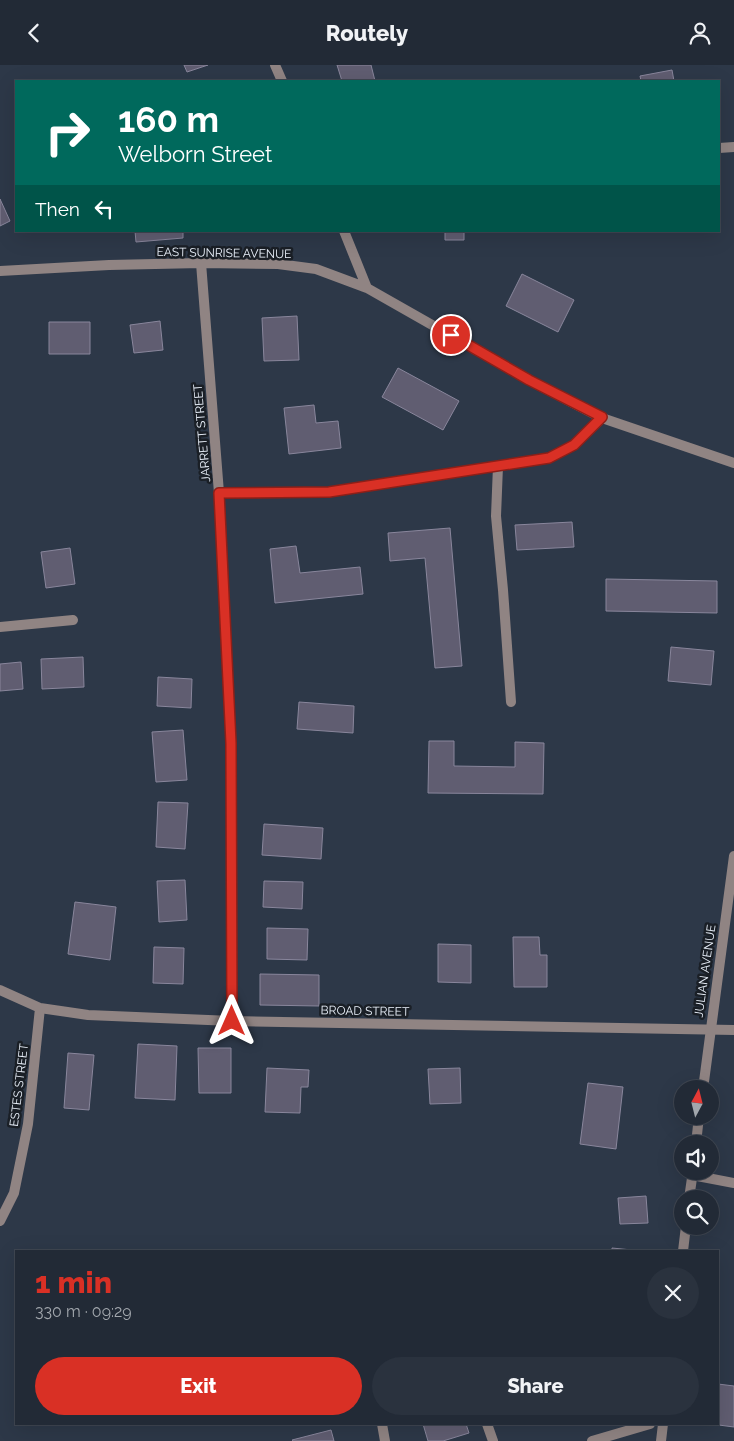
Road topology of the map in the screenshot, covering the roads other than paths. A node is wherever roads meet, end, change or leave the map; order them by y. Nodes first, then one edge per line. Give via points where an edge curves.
1 (275, 65) edge
2 (282, 80) edge
3 (734, 147) edge
4 (720, 148) edge
5 (344, 232) edge
6 (201, 263) junction
7 (0, 271) edge
8 (368, 289) junction
9 (602, 417) junction
10 (734, 463) edge
11 (498, 466) junction
12 (219, 493) junction
13 (73, 620) dead end
14 (0, 627) edge
15 (511, 702) dead end
16 (734, 856) edge
17 (0, 990) edge
18 (40, 1008) junction
19 (232, 1021) junction
20 (734, 1029) edge
21 (710, 1030) junction
22 (703, 1080) edge
23 (719, 1179) edge
24 (734, 1183) edge
25 (0, 1221) edge
26 (685, 1235) edge
27 (683, 1250) edge
28 (382, 1425) edge
29 (487, 1425) edge
30 (647, 1425) edge
31 (663, 1425) edge
32 (385, 1441) edge
33 (493, 1441) edge
34 (592, 1441) edge
35 (661, 1441) edge

1 - 2 street
3 - 4 street
5 - 8 street
6 - 7 street, EAST SUNRISE AVENUE
6 - 8 street, EAST SUNRISE AVENUE via 278,264 316,269
6 - 12 street, JARRETT STREET
8 - 9 street, EAST SUNRISE AVENUE via 529,380
9 - 10 street, EAST SUNRISE AVENUE
9 - 11 street via 574,445 549,458
11 - 12 street via 329,492
11 - 15 street via 496,516
12 - 19 street, JARRETT STREET via 231,743
13 - 14 street
16 - 21 street, JULIAN AVENUE
17 - 18 street, BROAD STREET
18 - 19 street, BROAD STREET via 88,1015
18 - 25 street, ESTES STREET via 28,1123 14,1193
19 - 21 street, BROAD STREET
20 - 21 street, BROAD STREET
21 - 22 street, JULIAN AVENUE
23 - 24 street
26 - 27 street
28 - 32 street
29 - 33 street
30 - 34 street
31 - 35 street

